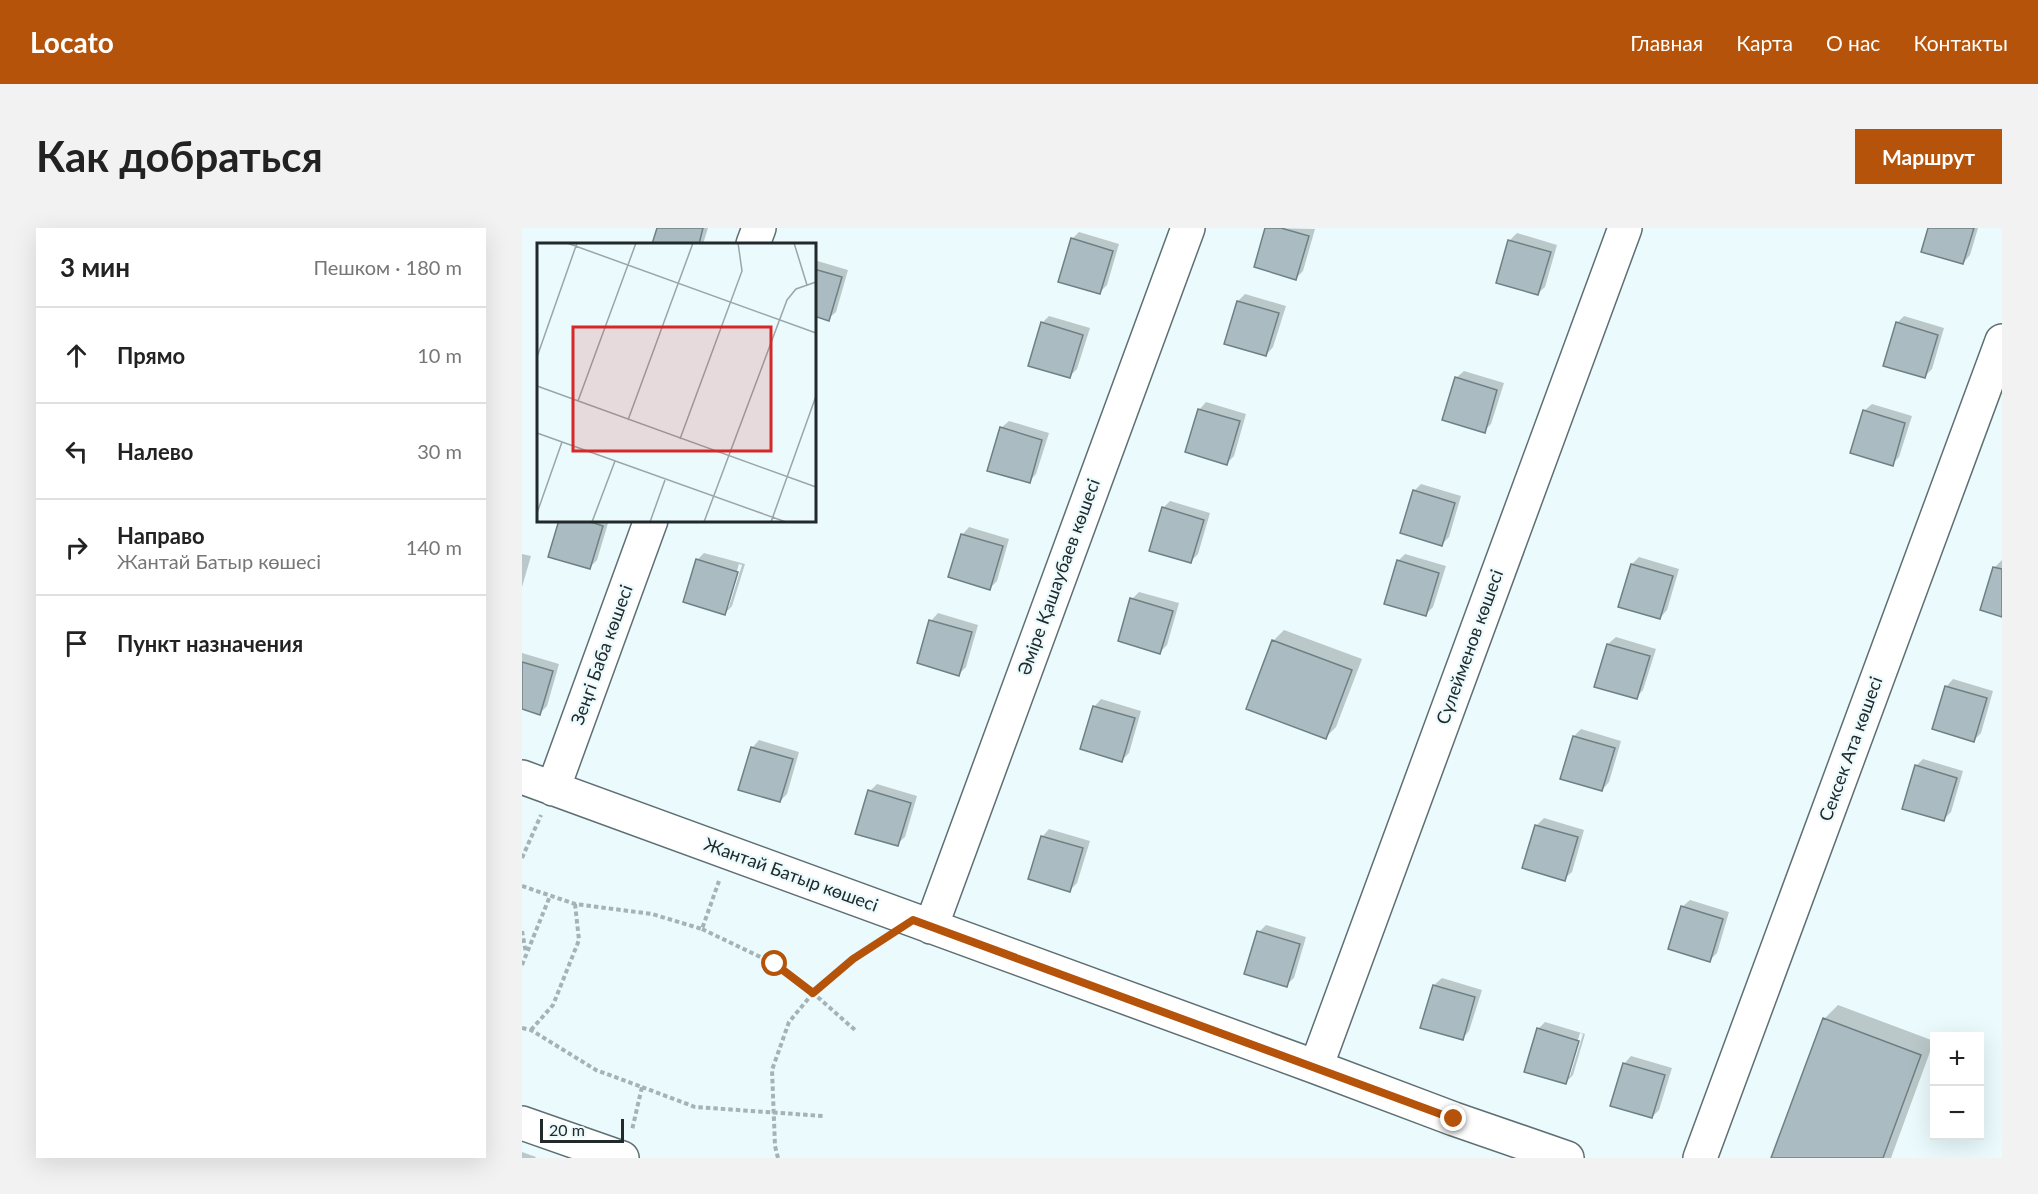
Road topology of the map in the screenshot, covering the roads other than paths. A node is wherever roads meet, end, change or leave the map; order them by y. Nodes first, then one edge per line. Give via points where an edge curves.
1 (759, 228) edge
2 (1188, 228) edge
3 (1625, 228) edge
4 (753, 243) edge
5 (2002, 341) edge
6 (650, 522) edge
7 (522, 777) edge
8 (552, 789) junction
9 (922, 923) junction
10 (1316, 1067) junction
11 (522, 1123) edge
12 (626, 1148) edge
13 (1567, 1158) edge
14 (1700, 1158) edge

1 - 4 street
2 - 9 street, Әміре Қашаубаев көшесі
3 - 10 street, Сүлейменов көшесі
5 - 14 street, Сексек Ата көшесі
6 - 8 street, Зеңгі Баба көшесі
7 - 8 street, Жантай Батыр көшесі
8 - 9 street, Жантай Батыр көшесі
9 - 10 street, Жантай Батыр көшесі
10 - 13 street, Жантай Батыр көшесі
11 - 12 street

